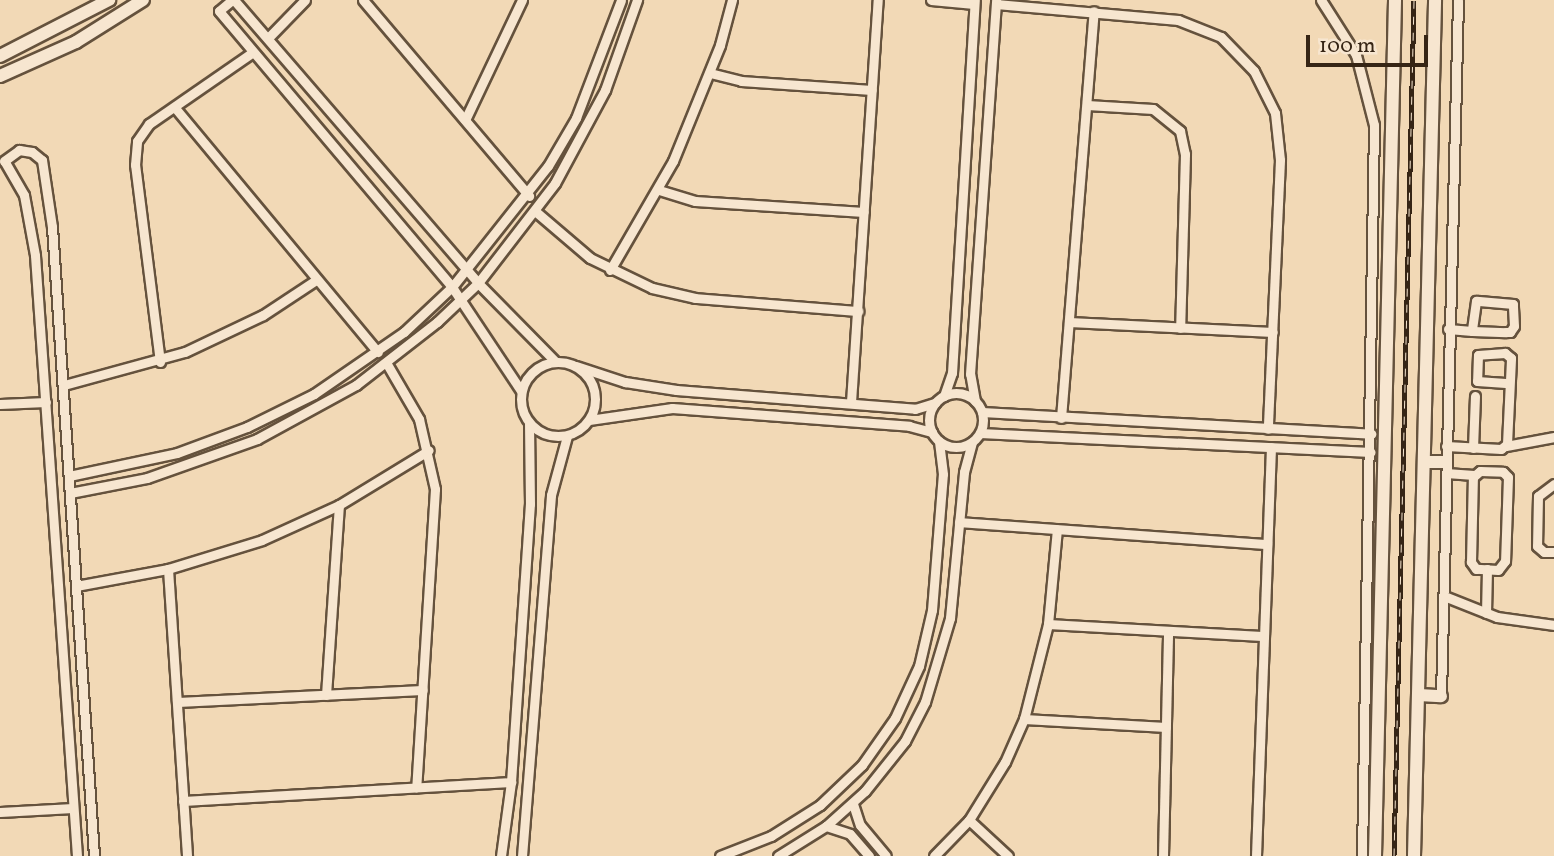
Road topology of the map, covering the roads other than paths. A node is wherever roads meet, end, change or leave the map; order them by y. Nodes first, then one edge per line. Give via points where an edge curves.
1 (109, 0) edge
2 (143, 0) edge
3 (233, 0) edge
4 (305, 0) edge
5 (363, 0) edge
6 (522, 0) edge
7 (621, 0) edge
8 (637, 0) edge
9 (733, 0) edge
10 (878, 0) edge
11 (931, 0) edge
12 (1321, 0) edge
13 (1395, 0) edge
14 (1435, 0) edge
15 (1458, 0) edge
16 (974, 2) edge
17 (996, 2) edge
18 (1094, 11) junction
19 (268, 38) junction
20 (253, 52) junction
21 (0, 56) edge
22 (710, 73) junction
23 (0, 76) edge
24 (872, 90) junction
25 (1087, 105) junction
26 (176, 108) junction
27 (465, 121) junction
28 (659, 190) junction
29 (528, 196) junction
30 (535, 211) junction
31 (864, 212) junction
32 (466, 270) junction
33 (610, 270) junction
34 (316, 280) junction
35 (478, 283) junction
36 (452, 288) junction
37 (461, 300) junction
38 (858, 311) junction
39 (1069, 322) junction
40 (1180, 328) junction
41 (1448, 329) junction
42 (1472, 331) junction
43 (1273, 332) junction
44 (378, 352) junction
45 (160, 362) junction
46 (556, 362) junction
47 (387, 363) junction
48 (576, 366) junction
49 (1509, 383) junction
50 (64, 385) junction
51 (521, 391) junction
52 (747, 395) junction
53 (944, 396) junction
54 (1475, 396) dead end
55 (975, 401) junction
56 (46, 402) junction
57 (851, 402) junction
58 (935, 403) junction
59 (0, 404) edge
60 (982, 412) junction
61 (746, 414) junction
62 (1061, 418) junction
63 (589, 420) junction
64 (529, 424) junction
65 (1268, 429) junction
66 (1319, 431) junction
67 (932, 432) junction
68 (980, 433) junction
69 (1371, 434) junction
70 (567, 436) junction
71 (1554, 437) edge
72 (939, 441) junction
73 (972, 442) junction
74 (1446, 446) junction
75 (1506, 446) junction
76 (1271, 447) junction
77 (1473, 448) junction
78 (429, 450) junction
79 (1319, 450) junction
80 (1371, 452) junction
81 (1424, 462) junction
82 (1446, 467) junction
83 (1474, 475) junction
84 (69, 476) junction
85 (1554, 484) edge
86 (70, 493) junction
87 (340, 505) junction
88 (959, 522) junction
89 (1057, 529) junction
90 (1267, 544) junction
91 (1554, 552) edge
92 (168, 569) junction
93 (1487, 569) junction
94 (76, 586) junction
95 (1444, 596) junction
96 (1486, 613) junction
97 (1048, 624) junction
98 (1554, 625) edge
99 (1168, 632) junction
100 (1262, 636) junction
101 (423, 690) junction
102 (326, 695) junction
103 (1419, 695) junction
104 (1441, 696) joint
105 (177, 702) junction
106 (1024, 719) junction
107 (1166, 727) junction
108 (511, 782) junction
109 (416, 787) junction
110 (183, 801) junction
111 (853, 804) junction
112 (73, 808) junction
113 (0, 812) edge
114 (969, 820) junction
115 (826, 826) junction
116 (77, 856) edge
117 (94, 856) edge
118 (187, 856) edge
119 (501, 856) edge
120 (522, 856) edge
121 (720, 856) edge
122 (778, 856) edge
123 (869, 856) edge
124 (886, 856) edge
125 (934, 856) edge
126 (1008, 856) edge
127 (1163, 856) edge
128 (1256, 856) edge
129 (1362, 856) edge
130 (1375, 856) edge
131 (1414, 856) edge

1 - 21 main road
2 - 23 main road via 76,43
3 - 19 street
3 - 20 street via 219,11
4 - 19 street
5 - 27 street
6 - 27 street
7 - 29 street via 576,118
8 - 30 street via 590,122
9 - 22 street
10 - 24 street
11 - 16 street
12 - 69 street via 1356,55 1374,125
13 - 130 main road
14 - 81 main road
15 - 41 street
16 - 53 street via 952,373
17 - 18 street
17 - 55 street via 970,374
18 - 25 street
18 - 43 street via 1155,15 1201,26 1240,53 1267,91 1275,113 1280,160
19 - 32 street
20 - 26 street
20 - 36 street
22 - 24 street via 741,81
22 - 28 street
24 - 31 street
25 - 39 street
25 - 40 street via 1153,109 1180,131 1185,154
26 - 34 street
26 - 45 street via 144,130 135,153
27 - 29 street
28 - 31 street via 695,201
28 - 33 street
29 - 32 street
30 - 33 street via 571,244
30 - 35 street
31 - 38 street
32 - 35 street
32 - 36 street
33 - 38 street via 652,288 695,298
34 - 44 street
34 - 45 street via 235,330
35 - 37 street
35 - 46 street
36 - 37 street
36 - 44 street
37 - 47 street
37 - 51 street
38 - 57 street
39 - 40 street
39 - 62 street
40 - 43 street
41 - 42 street
41 - 74 street
42 - 42 street via 1510,332 1513,304 1476,301
43 - 65 street
44 - 84 street via 292,406 213,441 141,463
45 - 50 street
46 - 48 street
46 - 51 street via 536,368
47 - 78 street via 419,419
47 - 86 street via 313,411 222,454 147,478
48 - 52 street via 650,387
48 - 63 street via 595,393
49 - 49 street via 1477,381 1478,355 1508,355
49 - 75 street
50 - 56 street via 57,276 42,160 19,150 4,161 24,195 30,218
50 - 84 street
51 - 64 street via 522,412
52 - 57 street
52 - 61 street
53 - 55 street via 960,393
53 - 58 street
54 - 77 street
55 - 60 street
56 - 59 street
56 - 112 street
57 - 58 street via 915,408
58 - 67 street via 929,417
60 - 62 street
60 - 68 street
61 - 63 street via 655,408
61 - 67 street via 915,426
62 - 65 street
63 - 70 street
64 - 70 street via 546,435
64 - 108 street via 530,503
65 - 66 street
66 - 69 street
66 - 79 street
67 - 72 street
68 - 73 street
68 - 76 street
69 - 80 street
70 - 120 street via 551,495
71 - 75 street
72 - 73 street via 961,447
72 - 121 street via 943,474 932,610 919,666 900,710 862,765 820,805 771,836
73 - 88 street
74 - 77 street
74 - 82 street
75 - 77 street
76 - 79 street
76 - 90 street
78 - 87 street
78 - 101 street via 435,529
79 - 80 street
80 - 129 street
81 - 82 main road
81 - 103 main road
82 - 83 street
82 - 95 street
83 - 93 street via 1471,562 1476,569
83 - 93 street via 1500,471 1508,479 1504,563
84 - 86 street
85 - 91 street via 1538,496 1537,546
86 - 94 street
87 - 92 street via 262,540
87 - 102 street
88 - 89 street
88 - 111 street via 950,618 934,682 905,741
89 - 90 street
89 - 97 street
90 - 100 street
92 - 94 street
92 - 105 street
93 - 96 street
94 - 117 street
95 - 96 street
95 - 104 street
96 - 98 street
97 - 99 street
97 - 106 street
99 - 100 street
99 - 107 street
100 - 128 street
101 - 102 street
101 - 109 street
102 - 105 street
103 - 104 main road
103 - 131 main road
105 - 110 street
106 - 107 street
106 - 114 street via 1000,771
107 - 127 street
108 - 109 street
108 - 119 street
109 - 110 street
110 - 118 street
111 - 115 street
111 - 124 street via 860,825
112 - 113 street
112 - 116 street
114 - 125 street
114 - 126 street
115 - 122 street
115 - 123 street via 850,834

